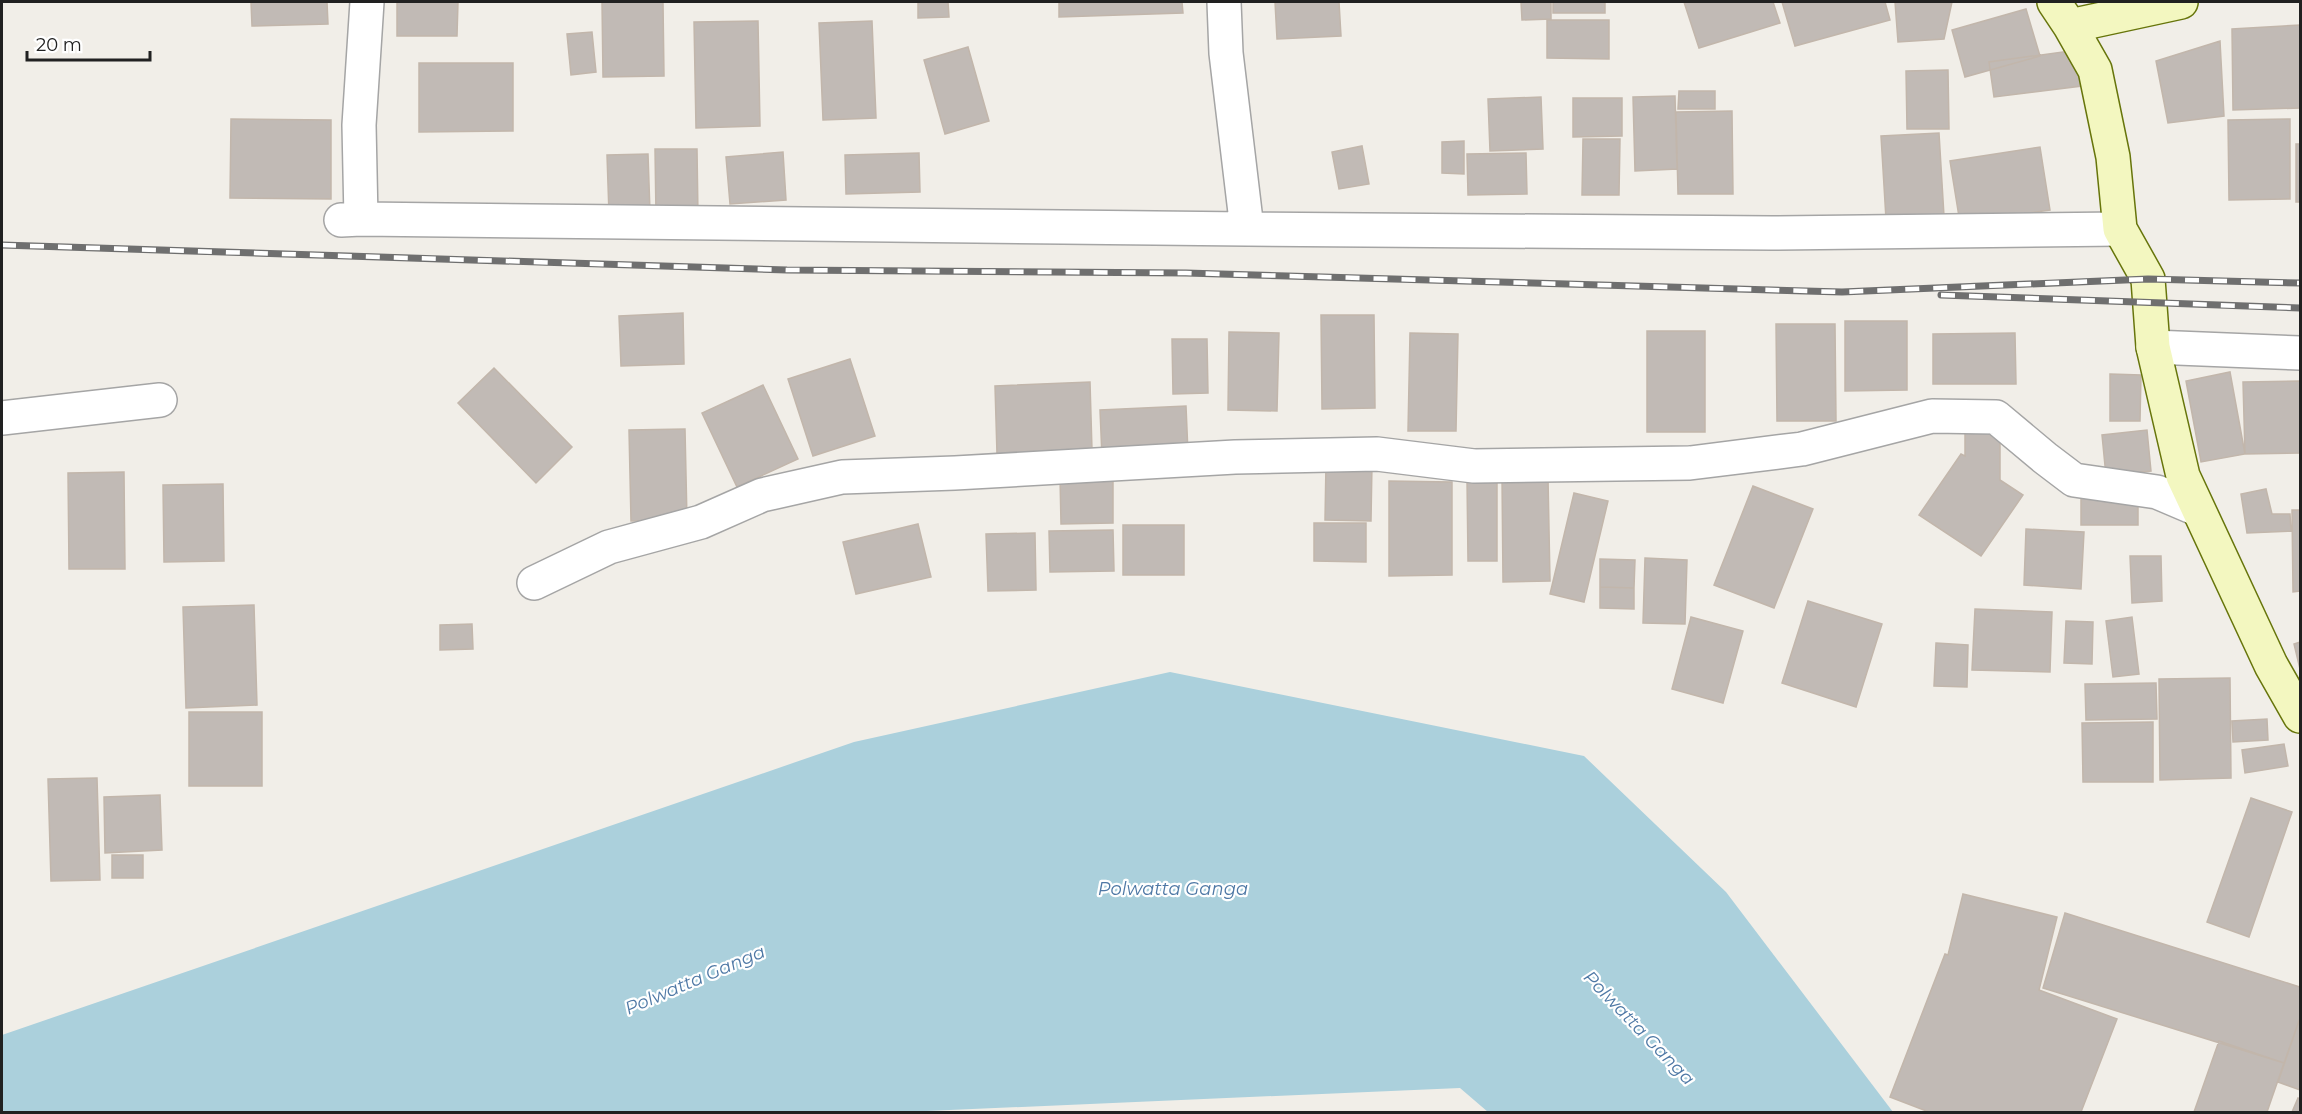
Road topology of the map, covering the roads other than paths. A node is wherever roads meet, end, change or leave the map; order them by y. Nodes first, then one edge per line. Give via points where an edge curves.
1 (367, 2) edge
2 (1224, 2) edge
3 (2181, 2) edge
4 (2062, 14) edge
5 (1247, 229) junction
6 (2120, 229) junction
7 (2153, 347) junction
8 (2301, 353) edge
9 (160, 400) dead end
10 (2, 418) edge
11 (2198, 509) junction
12 (534, 583) dead end
13 (2301, 716) edge

1 - 5 street via 351,220
2 - 5 street via 1226,53
3 - 4 main road
4 - 6 main road via 2095,70 2113,157
5 - 6 street via 1759,233
6 - 7 main road via 2148,279
7 - 8 street
7 - 11 main road via 2183,476
9 - 10 street
11 - 12 street via 2157,492 2074,480 1996,417 1932,416 1802,449 1690,462 1474,466 1377,454 1235,457 842,477 762,495 701,522 609,547
11 - 13 main road via 2271,665

